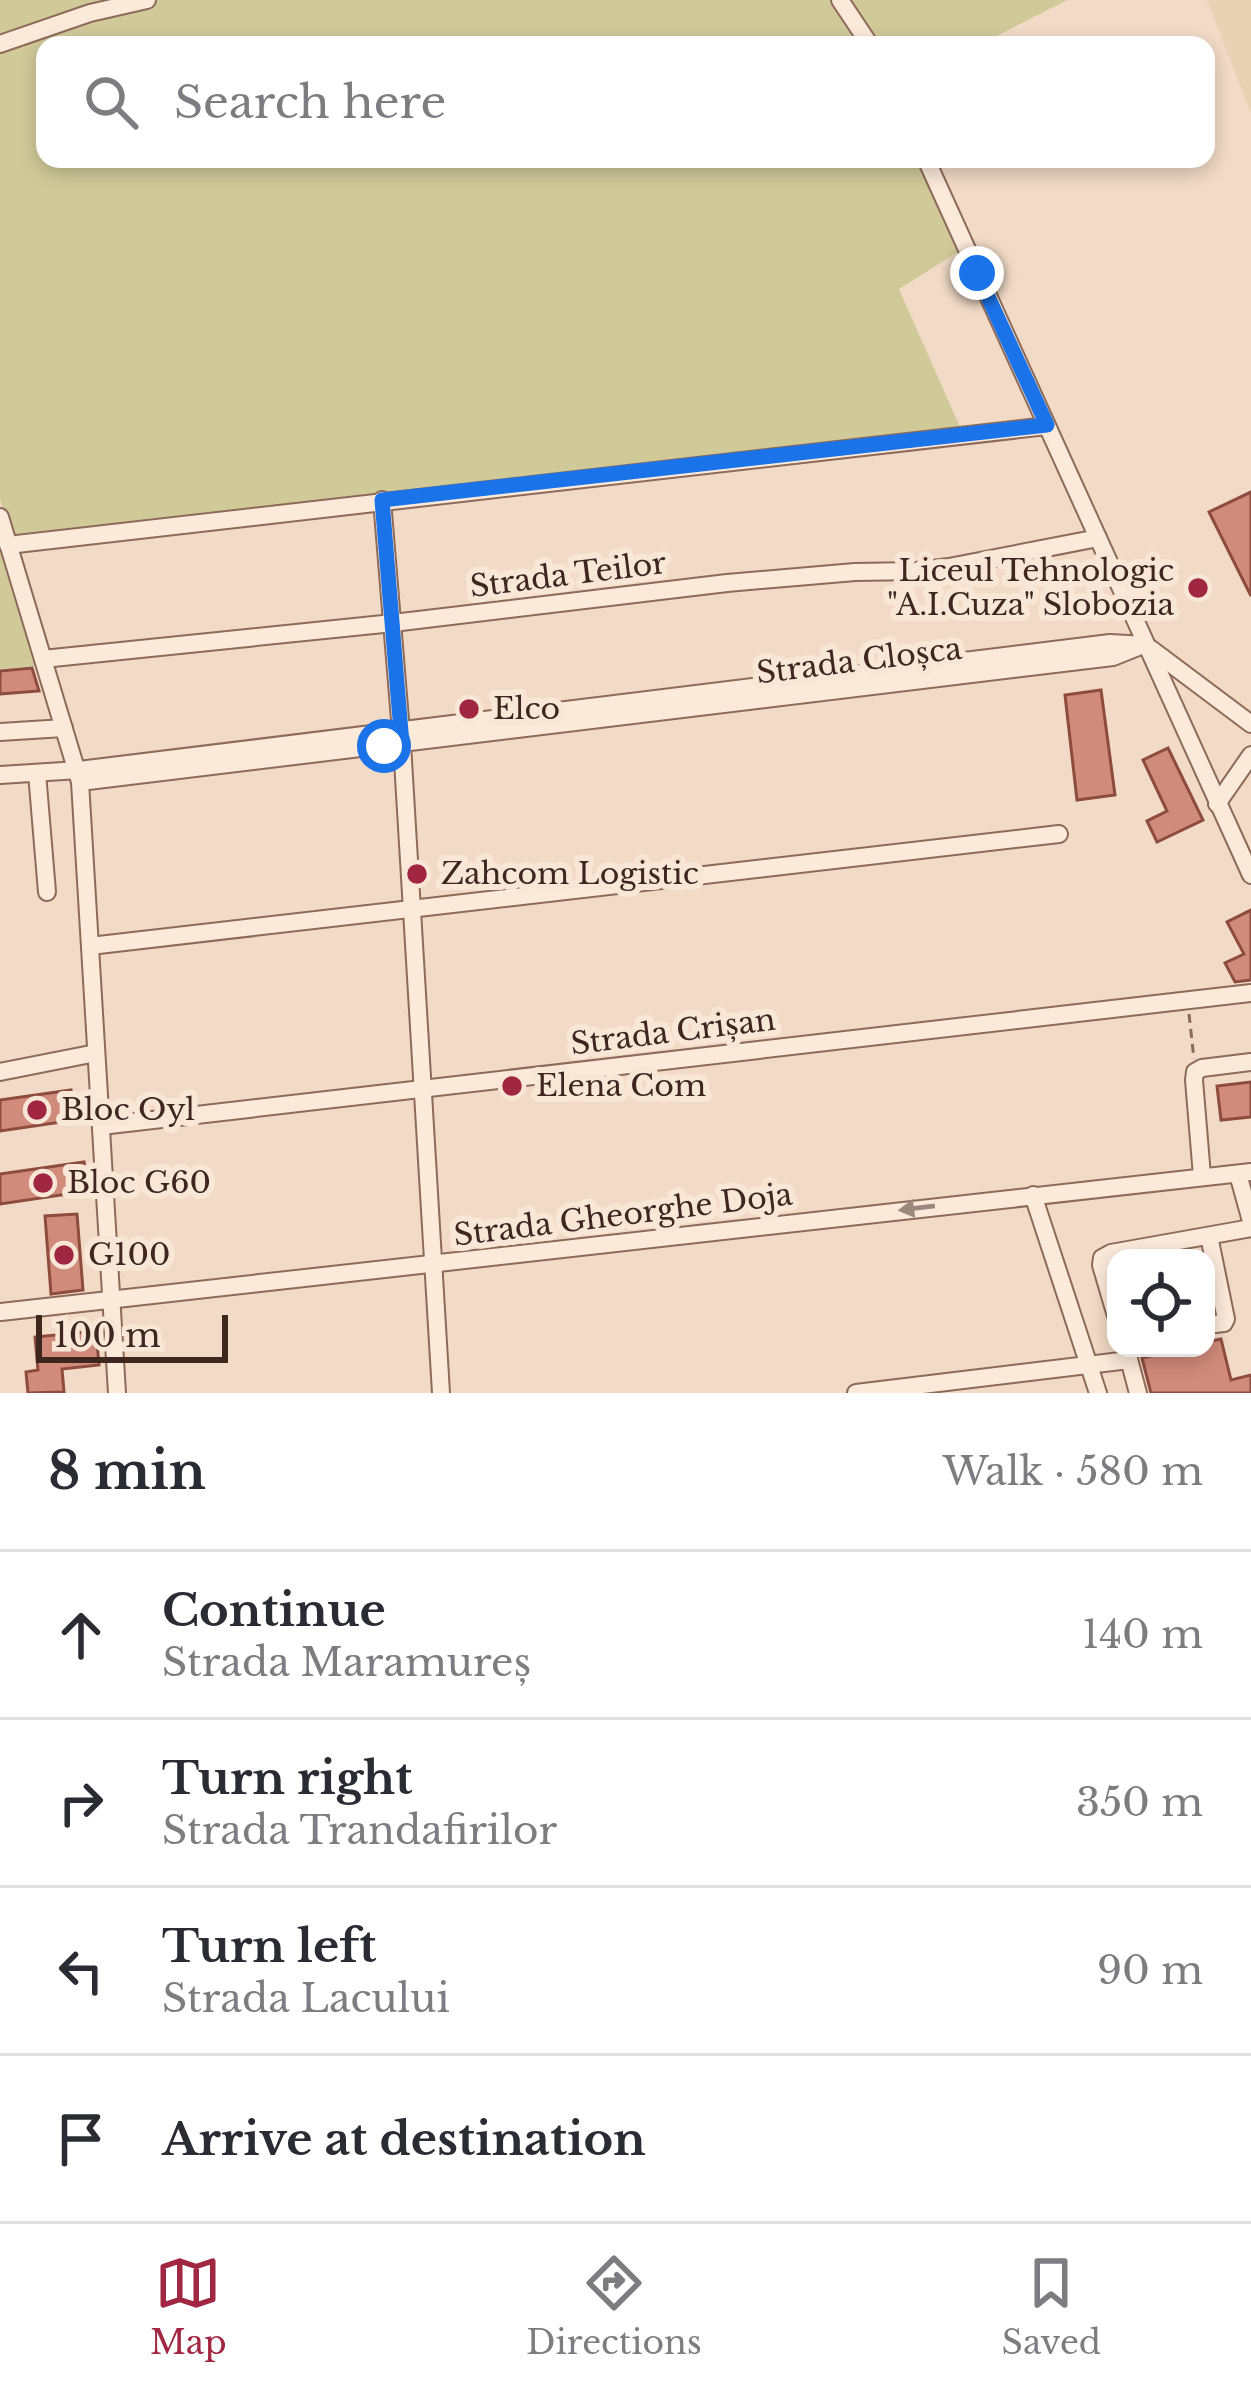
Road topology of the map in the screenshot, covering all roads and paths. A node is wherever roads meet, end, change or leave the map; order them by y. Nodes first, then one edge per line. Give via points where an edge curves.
1 (147, 0) edge
2 (840, 0) edge
3 (864, 36) edge
4 (0, 44) edge
5 (930, 168) edge
6 (1047, 425) junction
7 (382, 500) junction
8 (0, 517) edge
9 (1098, 538) junction
10 (8, 545) junction
11 (393, 623) junction
12 (1146, 645) junction
13 (43, 659) junction
14 (1251, 724) edge
15 (64, 728) junction
16 (0, 731) edge
17 (401, 737) junction
18 (1251, 755) edge
19 (37, 773) junction
20 (0, 775) edge
21 (80, 776) junction
22 (1217, 804) junction
23 (1059, 834) dead end
24 (1251, 875) edge
25 (47, 892) dead end
26 (411, 908) junction
27 (90, 946) junction
28 (1251, 993) edge
29 (1187, 1000) junction
30 (96, 1053) junction
31 (1251, 1062) edge
32 (0, 1072) edge
33 (1195, 1072) junction
34 (422, 1088) junction
35 (101, 1126) junction
36 (1245, 1173) edge
37 (1202, 1176) junction
38 (1033, 1195) junction
39 (1251, 1224) edge
40 (1210, 1236) junction
41 (1176, 1249) edge
42 (1213, 1249) edge
43 (1107, 1255) edge
44 (1215, 1262) edge
45 (433, 1264) junction
46 (1107, 1285) edge
47 (112, 1300) junction
48 (2, 1312) edge
49 (1215, 1324) edge
50 (1116, 1357) edge
51 (1128, 1357) edge
52 (1088, 1365) junction
53 (117, 1393) edge
54 (441, 1393) edge
55 (856, 1393) edge
56 (1098, 1393) edge
57 (1138, 1393) edge

1 - 4 street
2 - 3 street
5 - 6 street
6 - 7 street
6 - 9 street
7 - 10 street
7 - 11 street
8 - 10 street
9 - 11 street, Strada Teilor via 932,569 727,583
9 - 12 street
10 - 13 street
11 - 13 street, Strada Teilor
11 - 17 street
12 - 14 street
12 - 17 street, Strada Cloșca via 1110,643
12 - 22 street
13 - 15 street
15 - 16 street
15 - 21 street
17 - 21 street, Strada Cloșca
17 - 26 street
18 - 22 street
19 - 20 street, Strada Cloșca
19 - 21 street, Strada Cloșca
19 - 25 street
21 - 27 street
22 - 24 street
23 - 26 street
26 - 27 street
26 - 34 street
27 - 30 street
28 - 29 street, Strada Crișan
29 - 33 path
29 - 34 street, Strada Crișan
30 - 32 street
30 - 35 street
31 - 33 street
33 - 37 street
34 - 35 street, Strada Crișan
34 - 45 street
35 - 47 street
36 - 37 street, Strada Gheorghe Doja
36 - 39 street
37 - 38 street, Strada Gheorghe Doja
38 -> 45 street, Strada Gheorghe Doja
38 - 52 street
39 - 40 street
40 - 41 street
40 - 42 street
43 - 46 street
44 - 49 street via 1226,1319
45 - 47 street, Strada Gheorghe Doja
45 - 54 street
47 - 48 street, Strada Gheorghe Doja
47 - 53 street
50 - 52 street
51 - 57 street
52 - 55 street
52 - 56 street

